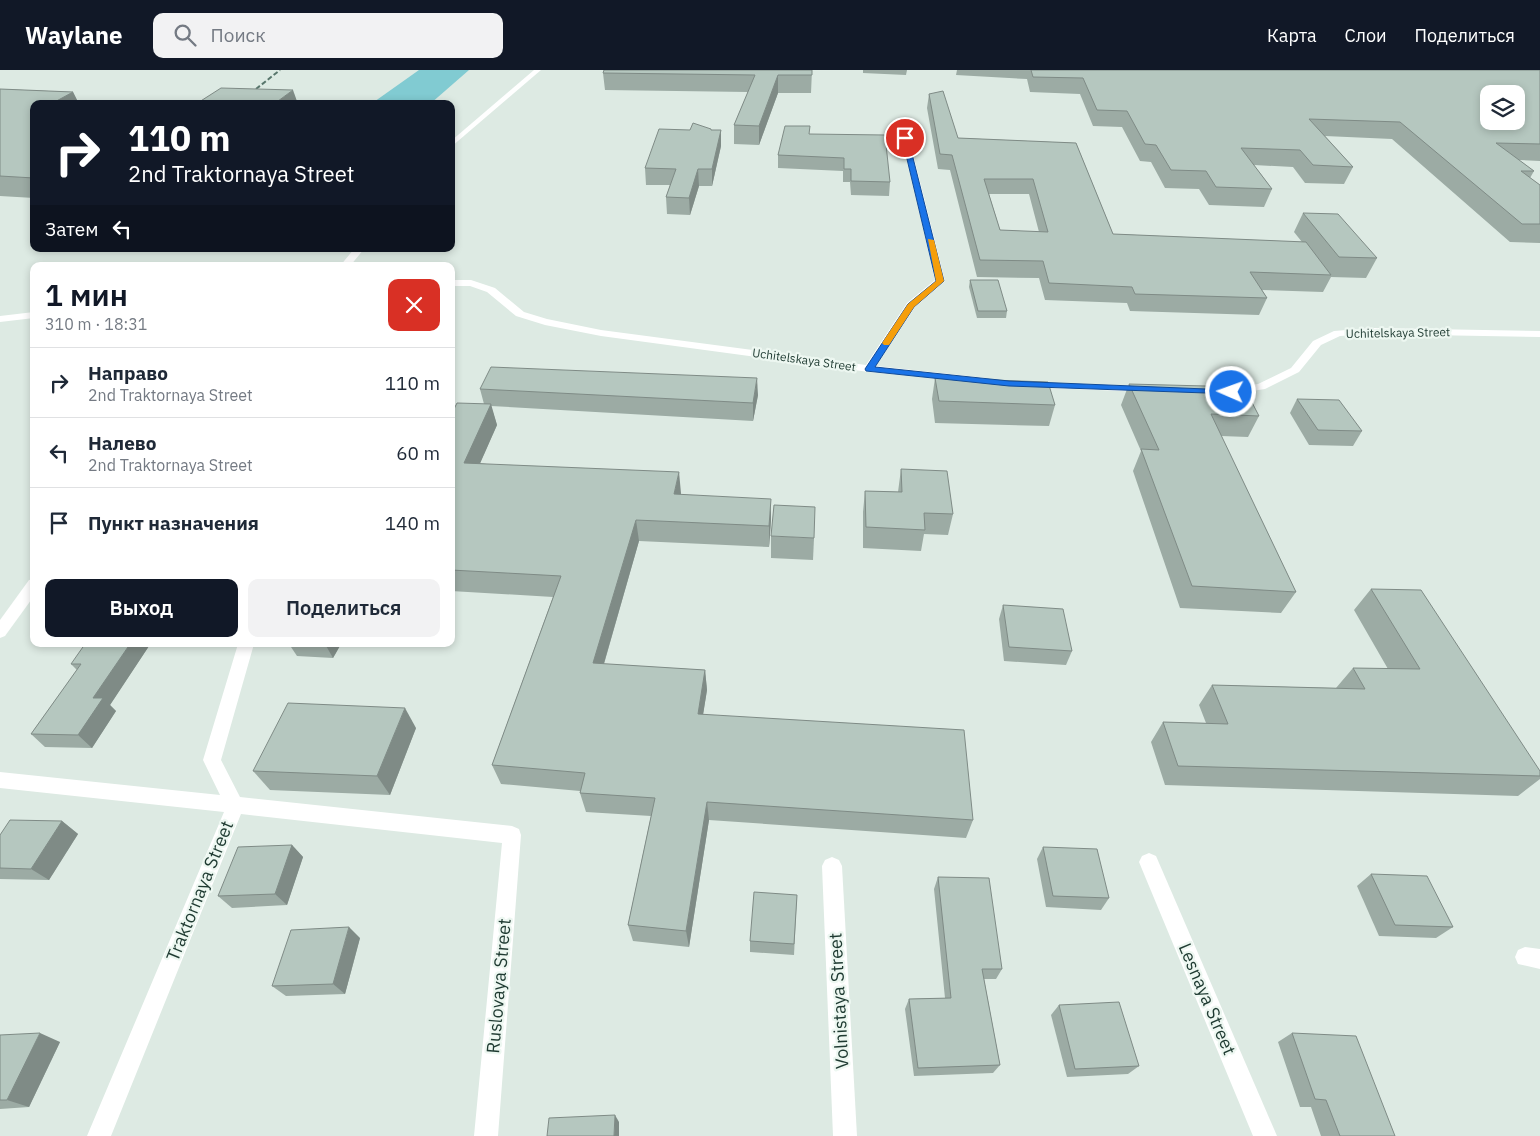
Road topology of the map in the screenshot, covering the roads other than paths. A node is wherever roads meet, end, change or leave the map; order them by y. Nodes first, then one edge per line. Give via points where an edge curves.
1 (538, 70) edge
2 (905, 138) dead end
3 (455, 142) edge
4 (357, 252) edge
5 (348, 262) edge
6 (455, 283) edge
7 (30, 315) edge
8 (0, 319) edge
9 (1540, 334) edge
10 (869, 369) junction
11 (1000, 383) edge
12 (1018, 384) edge
13 (1156, 390) edge
14 (1212, 392) edge
15 (30, 590) edge
16 (0, 632) edge
17 (245, 647) edge
18 (0, 780) edge
19 (235, 807) junction
20 (1149, 862) dead end
21 (832, 866) dead end
22 (99, 1136) edge
23 (486, 1136) edge
24 (845, 1136) edge
25 (1265, 1136) edge

1 - 3 street
2 - 10 street via 940,281 911,305
4 - 5 street
6 - 10 street, Uchitelskaya Street via 470,283 491,290 520,314 546,322 601,333
7 - 8 street
9 - 14 street, Uchitelskaya Street via 1372,331 1338,334 1317,343 1295,370 1261,387
10 - 11 street, Uchitelskaya Street
12 - 13 street
15 - 16 street
17 - 19 street, Traktornaya Street via 212,760
18 - 19 street
19 - 22 street, Traktornaya Street
19 - 23 street, Ruslovaya Street via 512,835
20 - 25 street, Lesnaya Street
21 - 24 street, Volnistaya Street

